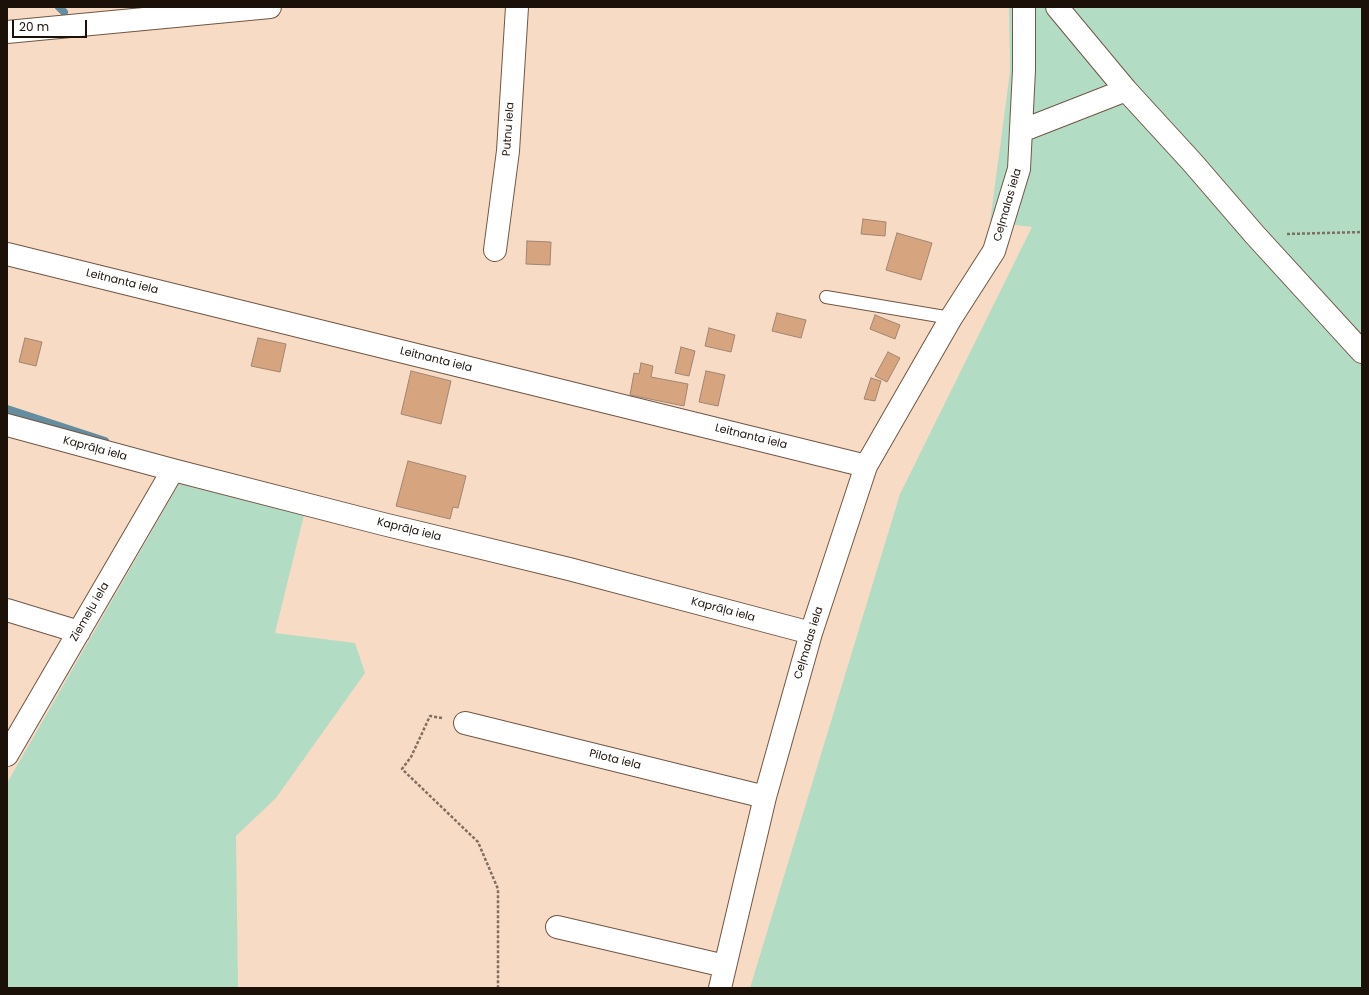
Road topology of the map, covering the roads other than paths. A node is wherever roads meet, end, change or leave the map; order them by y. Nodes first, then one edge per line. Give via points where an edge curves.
1 (270, 7) edge
2 (517, 7) edge
3 (1024, 7) edge
4 (1057, 7) edge
5 (7, 32) edge
6 (1126, 90) junction
7 (1021, 130) junction
8 (495, 250) dead end
9 (7, 254) edge
10 (826, 297) dead end
11 (951, 318) junction
12 (1362, 352) edge
13 (7, 426) edge
14 (866, 466) junction
15 (173, 470) junction
16 (7, 610) edge
17 (78, 632) junction
18 (811, 633) junction
19 (464, 723) dead end
20 (7, 755) edge
21 (765, 797) junction
22 (557, 927) dead end
23 (725, 966) junction
24 (720, 988) edge

1 - 5 street
2 - 8 street, Putnu iela via 508,150
3 - 7 street, Ceļmalas iela
4 - 6 street
6 - 7 street
6 - 12 street
7 - 11 street, Ceļmalas iela via 1019,169 994,252
9 - 14 street, Leitnanta iela
10 - 11 lane
11 - 14 street, Ceļmalas iela
13 - 15 street, Kaprāļa iela
14 - 18 street, Ceļmalas iela
15 - 17 street, Ziemeļu iela
15 - 18 street, Kaprāļa iela
16 - 17 street
17 - 20 street, Ziemeļu iela
18 - 21 street, Ceļmalas iela
19 - 21 street, Pilota iela
21 - 23 street, Ceļmalas iela
22 - 23 street
23 - 24 street, Ceļmalas iela

